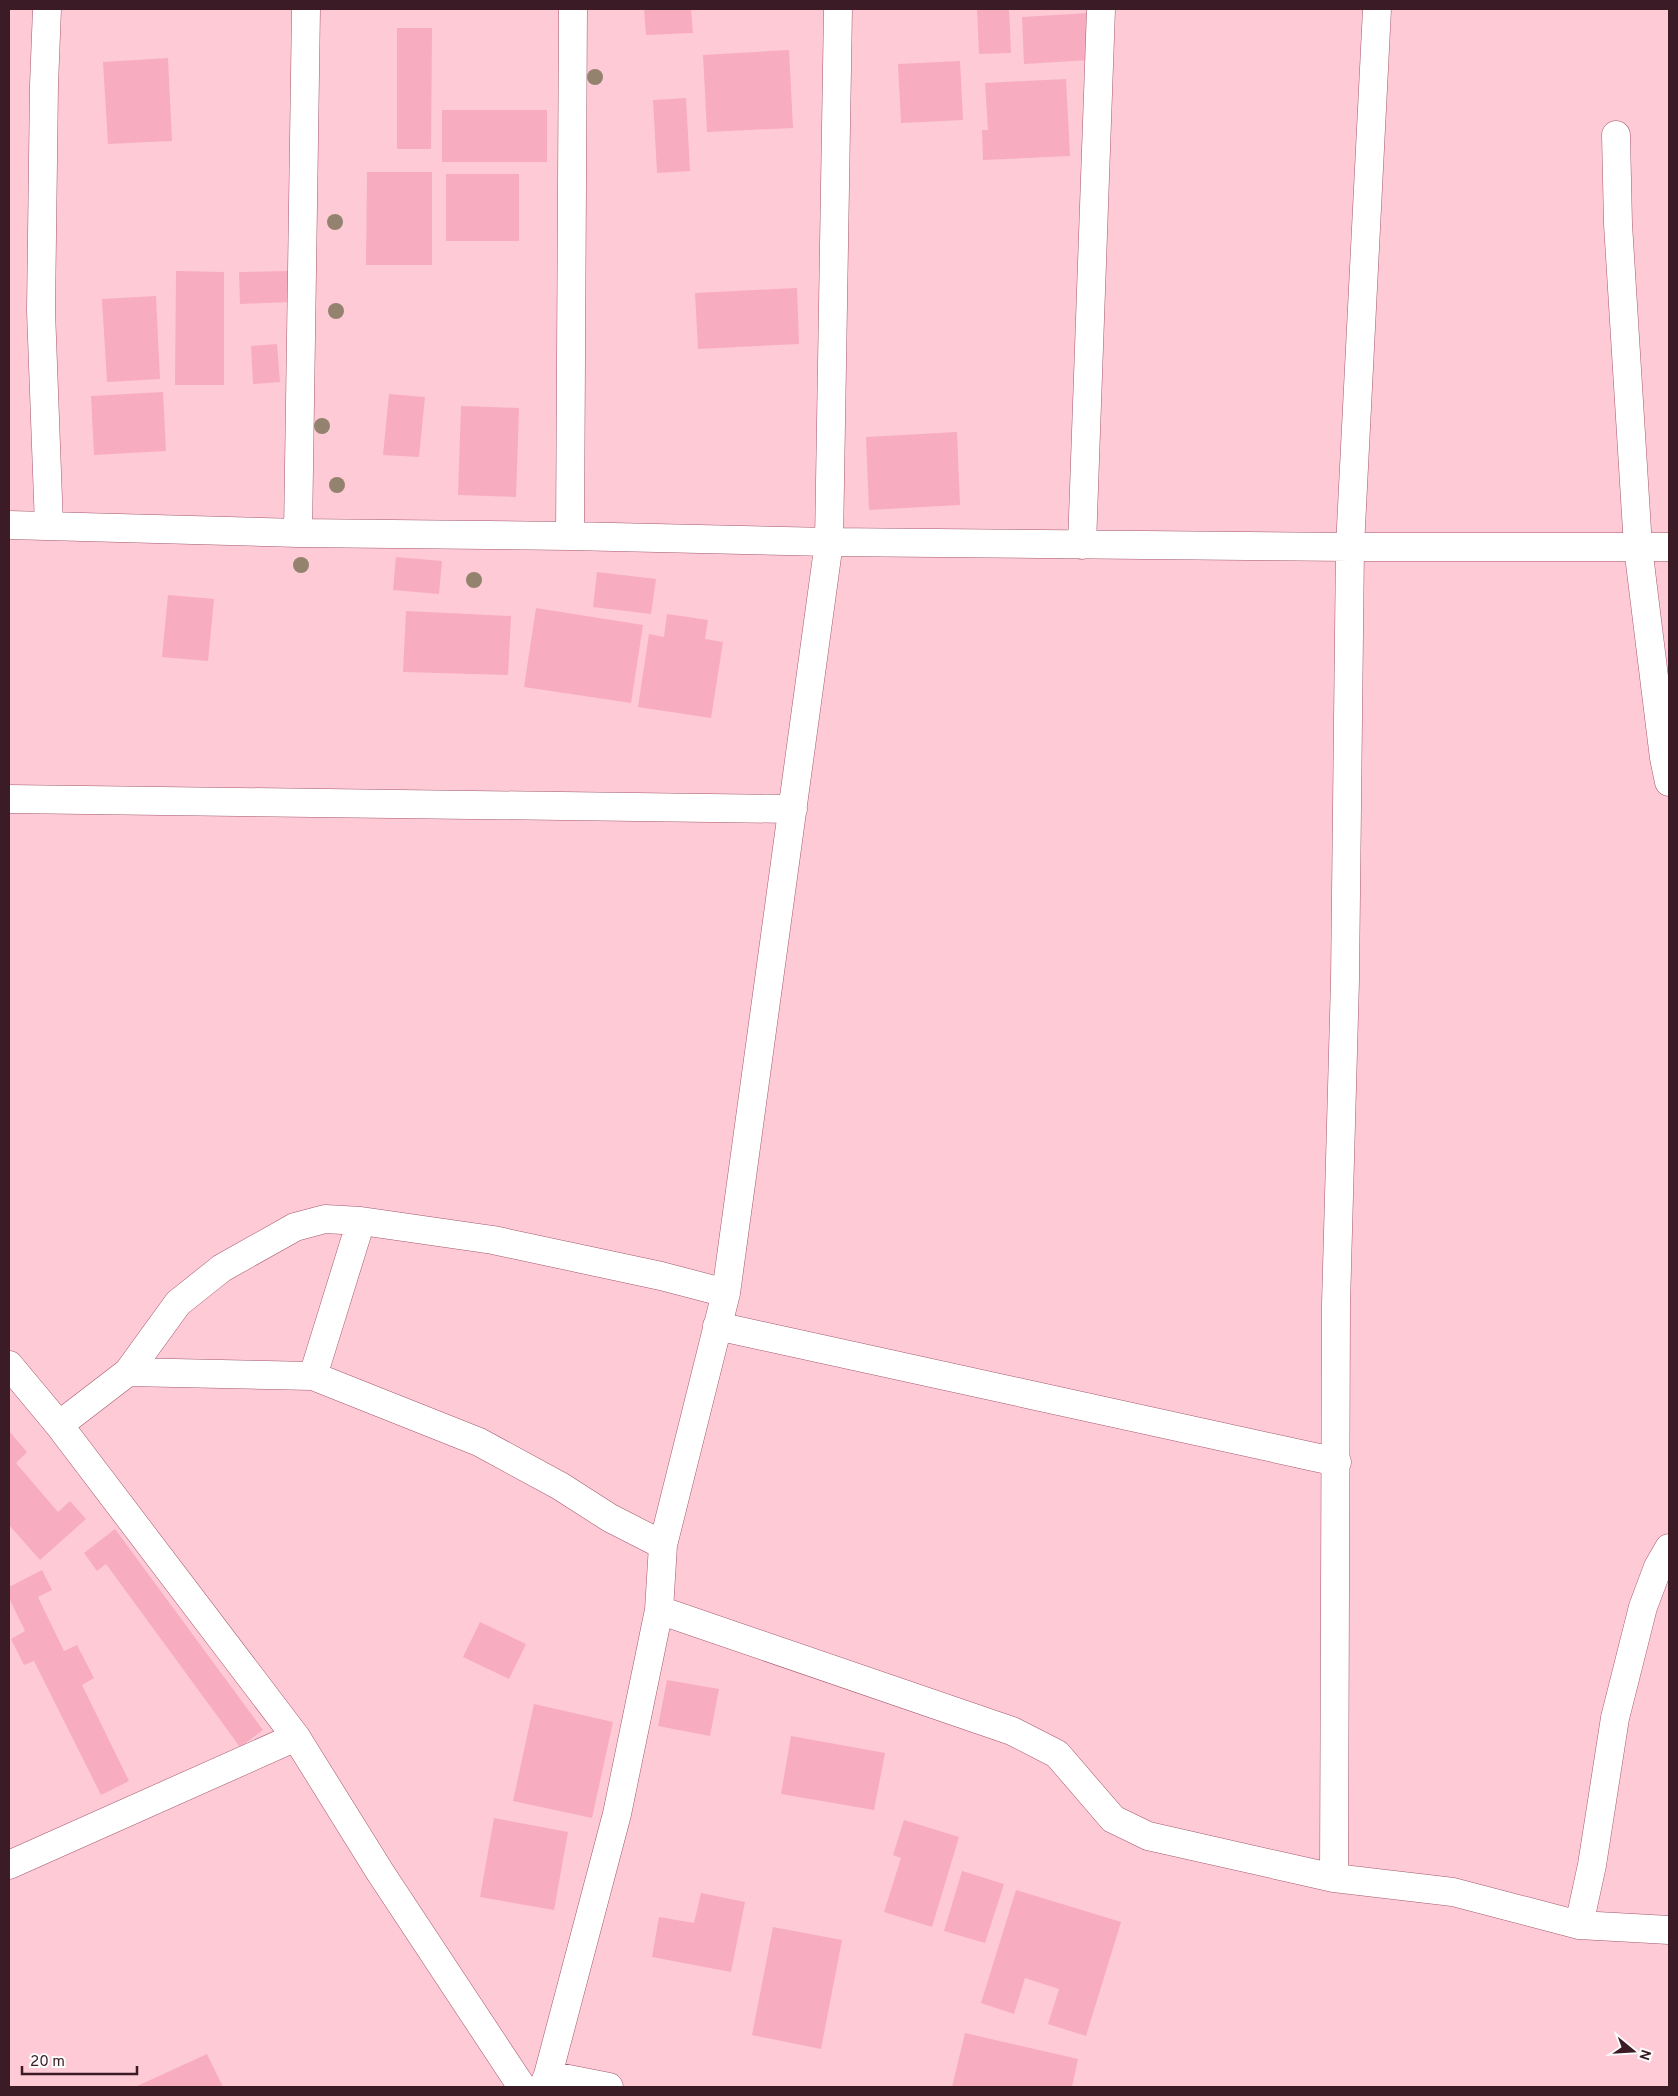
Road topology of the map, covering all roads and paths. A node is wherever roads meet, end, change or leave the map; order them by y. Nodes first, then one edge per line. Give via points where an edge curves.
1 (47, 9) edge
2 (306, 9) edge
3 (573, 9) edge
4 (838, 9) edge
5 (1101, 9) edge
6 (1377, 9) edge
7 (1616, 135) dead end
8 (9, 525) edge
9 (49, 526) junction
10 (298, 533) junction
11 (570, 536) junction
12 (829, 542) junction
13 (1082, 545) junction
14 (1350, 547) junction
15 (1638, 547) junction
16 (1669, 547) edge
17 (1669, 782) edge
18 (9, 799) edge
19 (793, 810) junction
20 (361, 1222) junction
21 (726, 1293) junction
22 (717, 1326) junction
23 (128, 1372) junction
24 (12, 1375) edge
25 (313, 1376) junction
26 (59, 1424) junction
27 (1337, 1462) junction
28 (663, 1545) junction
29 (1669, 1548) edge
30 (659, 1610) junction
31 (296, 1738) junction
32 (9, 1865) edge
33 (1334, 1878) junction
34 (1579, 1925) junction
35 (1669, 1930) edge
36 (546, 2081) edge
37 (522, 2087) edge
38 (609, 2087) edge

1 - 9 street via 41,311
2 - 10 street
3 - 11 street
4 - 12 street
5 - 13 street
6 - 14 street
7 - 15 street via 1618,224
8 - 9 street
9 - 10 street
10 - 11 street
11 - 12 street
12 - 13 street
12 - 19 street
13 - 14 street
14 - 15 street
14 - 27 street via 1345,980 1336,1304
15 - 16 street
15 - 17 street
18 - 19 street
19 - 21 street
20 - 21 street via 493,1240
20 - 23 street via 326,1219 295,1227 222,1268 178,1303
20 - 25 street
21 - 22 street
22 - 27 street
22 - 28 street
23 - 25 street
23 - 26 street
24 - 26 street
25 - 28 street via 479,1442
26 - 31 street
27 - 33 street
28 - 30 street
29 - 34 street via 1643,1607 1615,1718 1592,1865
30 - 33 street via 1012,1731 1057,1754 1113,1819 1148,1836
30 - 36 street via 616,1814
31 - 32 street
31 - 37 street
33 - 34 street via 1453,1892
34 - 35 street
36 - 38 street

